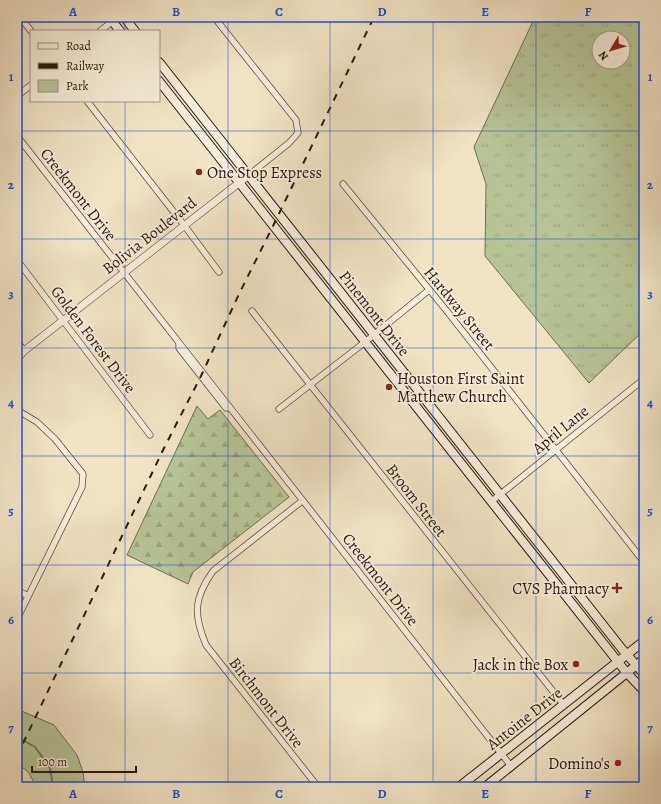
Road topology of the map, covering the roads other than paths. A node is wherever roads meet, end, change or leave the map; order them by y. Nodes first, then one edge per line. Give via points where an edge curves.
1 (20, 17) edge
2 (124, 17) edge
3 (214, 17) edge
4 (113, 18) edge
5 (30, 30) edge
6 (101, 30) edge
7 (119, 30) edge
8 (134, 30) edge
9 (160, 63) edge
10 (160, 82) edge
11 (30, 86) edge
12 (17, 96) edge
13 (87, 102) edge
14 (17, 136) edge
15 (249, 175) junction
16 (239, 183) junction
17 (343, 184) dead end
18 (184, 225) junction
19 (314, 259) junction
20 (17, 260) edge
21 (305, 266) junction
22 (219, 272) dead end
23 (124, 273) junction
24 (429, 290) junction
25 (252, 311) dead end
26 (64, 320) junction
27 (374, 335) junction
28 (17, 341) edge
29 (365, 342) junction
30 (24, 351) junction
31 (17, 359) edge
32 (644, 379) edge
33 (311, 385) junction
34 (278, 409) dead end
35 (17, 410) edge
36 (436, 413) junction
37 (428, 420) junction
38 (150, 435) dead end
39 (555, 449) junction
40 (500, 494) junction
41 (492, 500) junction
42 (302, 501) junction
43 (644, 562) edge
44 (562, 571) junction
45 (553, 578) junction
46 (17, 590) edge
47 (28, 596) junction
48 (17, 619) edge
49 (644, 641) edge
50 (627, 655) junction
51 (644, 659) edge
52 (618, 662) junction
53 (636, 665) junction
54 (626, 672) junction
55 (644, 674) edge
56 (644, 691) edge
57 (563, 704) junction
58 (501, 753) junction
59 (511, 766) junction
60 (318, 787) edge
61 (459, 787) edge
62 (485, 787) edge

1 - 5 street
2 - 8 main road
3 - 15 street, Bolivia Boulevard via 296,120 298,133
4 - 6 street
4 - 7 main road
9 - 15 main road, Pinemont Drive
10 - 16 main road, Pinemont Drive
11 - 12 street
13 - 18 street
14 - 23 street, Creekmont Drive
15 - 16 street, Bolivia Boulevard
15 - 19 main road, Pinemont Drive
16 - 18 street, Bolivia Boulevard
16 - 21 main road, Pinemont Drive
17 - 24 street, Hardway Street
18 - 22 street
18 - 23 street, Bolivia Boulevard
19 - 21 main road
19 - 27 main road, Pinemont Drive
20 - 26 street, Golden Forest Drive
21 - 29 main road, Pinemont Drive
23 - 26 street, Bolivia Boulevard
23 - 42 street, Creekmont Drive
24 - 27 street
24 - 39 street, Hardway Street
25 - 33 street, Broom Street
26 - 30 street, Bolivia Boulevard
26 - 38 street, Golden Forest Drive
27 - 29 street
27 - 36 main road, Pinemont Drive
28 - 30 street
29 - 33 street
29 - 37 main road, Pinemont Drive
30 - 31 street, Bolivia Boulevard
32 - 39 street, April Lane
33 - 34 street
33 - 57 street, Broom Street
35 - 47 street via 37,422 55,439 83,474 82,487
36 - 37 main road
36 - 40 main road, Pinemont Drive
37 - 41 main road, Pinemont Drive
39 - 40 street, April Lane
39 - 43 street, Hardway Street
40 - 41 street, April Lane
40 - 44 main road, Pinemont Drive
41 - 45 main road, Pinemont Drive
42 - 58 street, Creekmont Drive
42 - 60 street, Birchmont Drive via 213,571 204,584 198,600 197,617 206,645
44 - 45 main road
44 - 50 main road, Pinemont Drive
45 - 52 main road, Pinemont Drive
46 - 47 street
47 - 48 street
49 - 50 main road, Antoine Drive
50 - 52 main road, Antoine Drive
50 - 53 main road, Pinemont Drive
51 - 53 main road, Antoine Drive
52 - 54 main road, Pinemont Drive
52 - 57 main road, Antoine Drive
53 - 54 main road, Antoine Drive
53 - 55 main road, Pinemont Drive
54 - 56 main road, Pinemont Drive
54 - 59 main road, Antoine Drive
57 - 58 main road, Antoine Drive
58 - 59 street, Creekmont Drive
58 - 61 main road, Antoine Drive
59 - 62 main road, Antoine Drive

